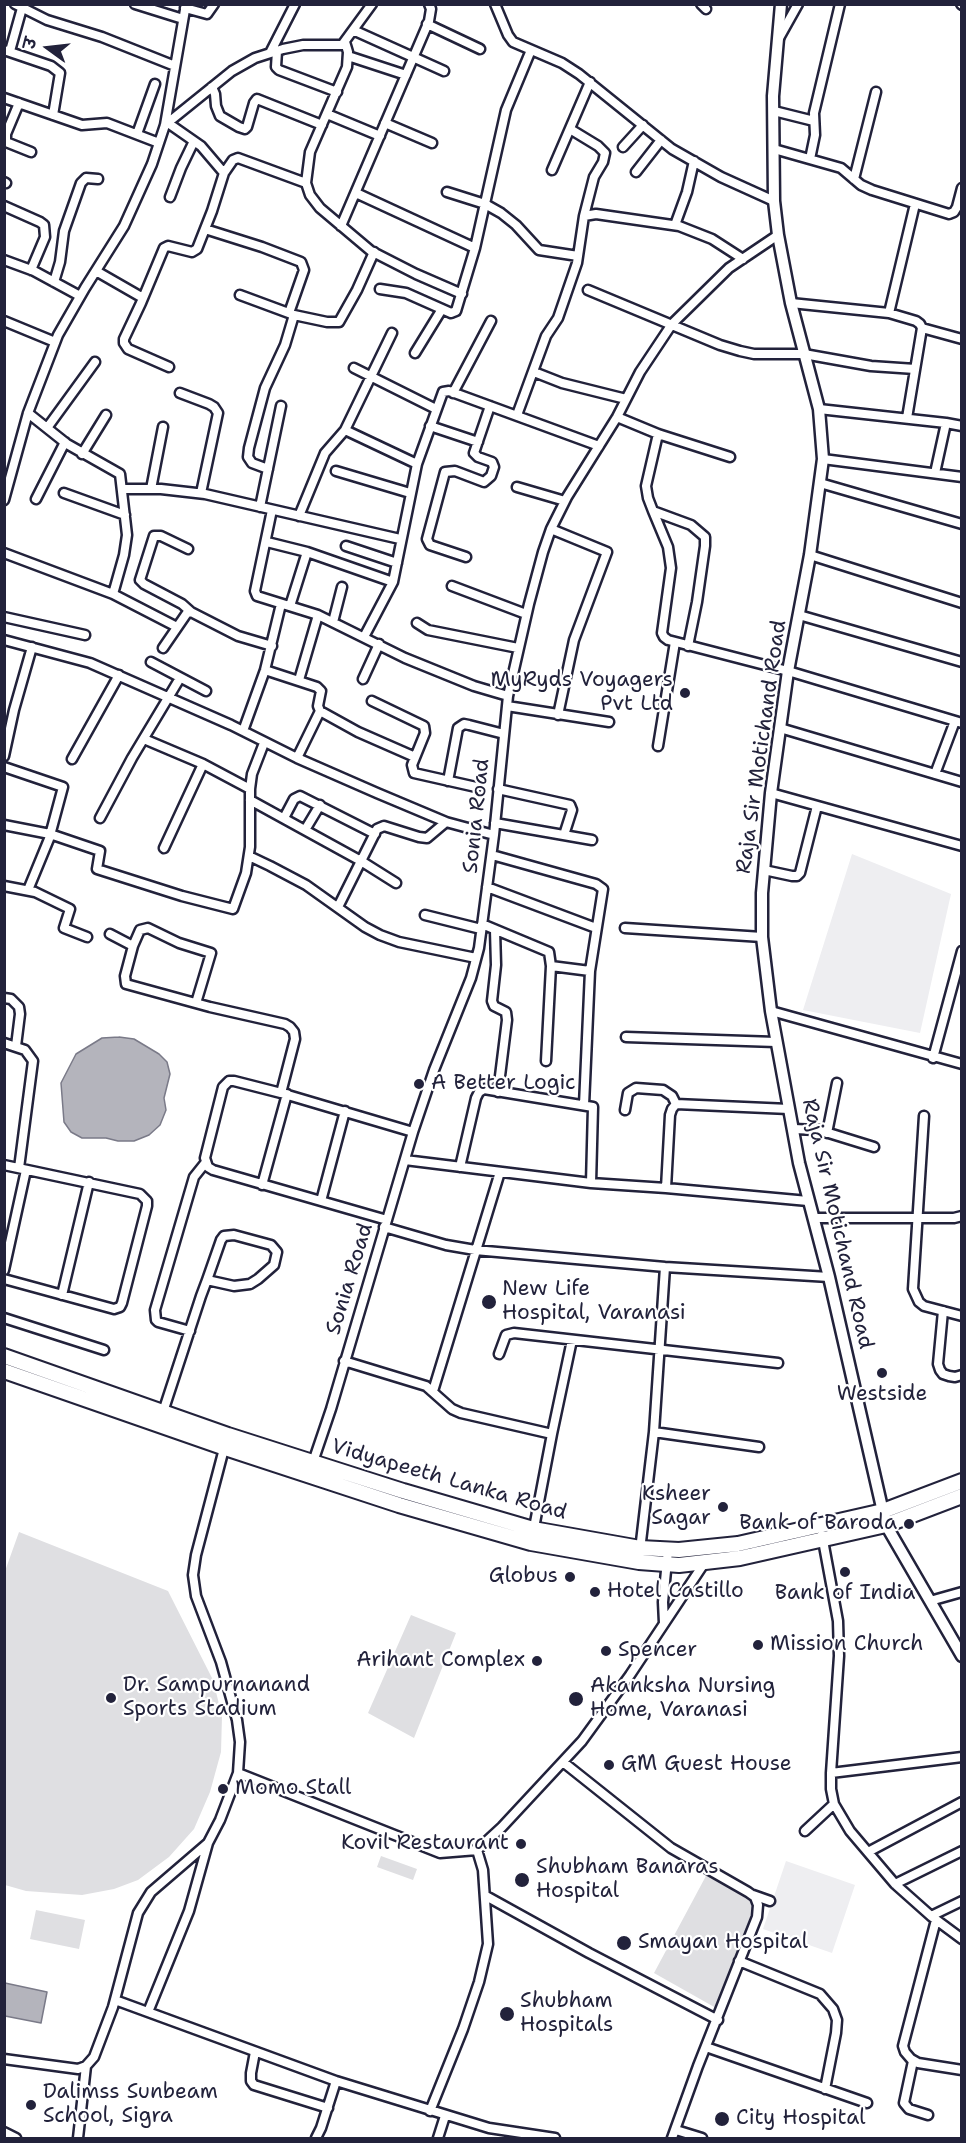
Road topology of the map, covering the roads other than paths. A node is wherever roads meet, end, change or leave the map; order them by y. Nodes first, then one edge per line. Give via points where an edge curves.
1 (135, 4) edge
2 (214, 4) edge
3 (295, 4) edge
4 (372, 4) edge
5 (438, 4) edge
6 (495, 4) edge
7 (781, 4) edge
8 (798, 4) edge
9 (840, 4) edge
10 (18, 6) edge
11 (186, 6) edge
12 (430, 9) edge
13 (183, 19) junction
14 (428, 24) junction
15 (353, 30) junction
16 (778, 39) junction
17 (345, 42) junction
18 (480, 49) dead end
19 (531, 50) junction
20 (7, 51) edge
21 (273, 52) junction
22 (348, 56) junction
23 (414, 56) junction
24 (175, 66) junction
25 (444, 70) dead end
26 (406, 75) junction
27 (590, 82) junction
28 (155, 84) dead end
29 (212, 87) junction
30 (337, 92) junction
31 (876, 92) dead end
32 (4, 98) edge
33 (19, 103) junction
34 (774, 111) junction
35 (327, 114) junction
36 (53, 115) junction
37 (814, 121) junction
38 (386, 123) junction
39 (167, 124) junction
40 (322, 125) junction
41 (643, 125) junction
42 (570, 129) junction
43 (137, 134) junction
44 (380, 136) junction
45 (661, 140) junction
46 (194, 141) junction
47 (159, 143) junction
48 (432, 143) dead end
49 (623, 147) dead end
50 (774, 149) junction
51 (31, 152) dead end
52 (810, 159) junction
53 (693, 161) junction
54 (552, 171) dead end
55 (636, 172) dead end
56 (224, 173) junction
57 (854, 178) junction
58 (98, 179) dead end
59 (306, 183) junction
60 (962, 188) edge
61 (447, 192) dead end
62 (356, 194) junction
63 (170, 197) dead end
64 (774, 201) junction
65 (485, 204) junction
66 (915, 204) junction
67 (4, 206) edge
68 (584, 216) junction
69 (675, 225) junction
70 (341, 226) junction
71 (205, 229) junction
72 (778, 235) junction
73 (475, 248) junction
74 (374, 252) junction
75 (578, 256) junction
76 (743, 259) junction
77 (4, 260) edge
78 (31, 270) junction
79 (96, 271) junction
80 (54, 282) junction
81 (381, 289) dead end
82 (588, 290) dead end
83 (462, 294) junction
84 (80, 296) junction
85 (240, 296) dead end
86 (143, 298) junction
87 (791, 303) junction
88 (442, 309) junction
89 (889, 313) junction
90 (292, 314) junction
91 (4, 321) edge
92 (491, 321) dead end
93 (672, 324) junction
94 (922, 328) junction
95 (392, 333) dead end
96 (962, 339) edge
97 (55, 342) junction
98 (415, 353) dead end
99 (804, 354) junction
100 (95, 362) dead end
101 (169, 367) dead end
102 (354, 368) dead end
103 (915, 369) junction
104 (534, 372) junction
105 (370, 376) junction
106 (180, 393) dead end
107 (453, 393) junction
108 (626, 399) junction
109 (280, 406) dead end
110 (490, 406) junction
111 (436, 409) junction
112 (819, 409) junction
113 (28, 413) junction
114 (517, 415) junction
115 (106, 416) dead end
116 (617, 417) junction
117 (906, 418) junction
118 (946, 423) junction
119 (430, 426) junction
120 (962, 426) edge
121 (163, 427) dead end
122 (47, 428) junction
123 (345, 430) junction
124 (658, 434) junction
125 (65, 442) junction
126 (478, 442) junction
127 (599, 446) junction
128 (82, 454) junction
129 (730, 457) dead end
130 (823, 459) junction
131 (417, 464) junction
132 (268, 469) junction
133 (336, 471) dead end
134 (935, 473) junction
135 (962, 477) edge
136 (820, 483) junction
137 (517, 487) dead end
138 (123, 489) junction
139 (151, 489) junction
140 (64, 493) dead end
141 (201, 493) junction
142 (410, 493) junction
143 (36, 499) dead end
144 (4, 500) edge
145 (565, 501) junction
146 (260, 507) junction
147 (272, 510) junction
148 (653, 511) junction
149 (125, 515) junction
150 (299, 516) junction
151 (962, 524) edge
152 (551, 529) junction
153 (400, 539) junction
154 (267, 542) junction
155 (346, 546) dead end
156 (188, 549) dead end
157 (308, 552) junction
158 (4, 553) edge
159 (810, 555) junction
160 (466, 557) dead end
161 (397, 563) junction
162 (393, 582) junction
163 (452, 586) dead end
164 (342, 587) dead end
165 (113, 594) junction
166 (962, 603) edge
167 (285, 605) junction
168 (191, 612) junction
169 (526, 614) junction
170 (318, 615) junction
171 (799, 615) junction
172 (4, 616) edge
173 (333, 622) junction
174 (417, 622) dead end
175 (177, 627) junction
176 (85, 635) dead end
177 (364, 637) junction
178 (4, 640) edge
179 (675, 642) junction
180 (379, 644) junction
181 (688, 645) junction
182 (272, 646) junction
183 (32, 647) junction
184 (163, 648) dead end
185 (518, 648) junction
186 (151, 662) dead end
187 (962, 662) edge
188 (265, 670) junction
189 (788, 671) junction
190 (119, 675) junction
191 (180, 678) junction
192 (363, 679) dead end
193 (299, 680) junction
194 (206, 691) dead end
195 (508, 696) junction
196 (169, 698) junction
197 (372, 701) dead end
198 (507, 706) junction
199 (320, 711) junction
200 (558, 715) junction
201 (609, 722) dead end
202 (958, 722) edge
203 (780, 728) junction
204 (243, 731) junction
205 (504, 734) junction
206 (144, 739) junction
207 (264, 742) junction
208 (658, 746) dead end
209 (4, 756) edge
210 (415, 757) junction
211 (297, 758) junction
212 (72, 759) dead end
213 (203, 764) junction
214 (4, 767) edge
215 (935, 774) junction
216 (448, 781) junction
217 (962, 782) edge
218 (476, 787) dead end
219 (250, 789) junction
220 (498, 789) junction
221 (771, 793) junction
222 (250, 800) junction
223 (320, 805) junction
224 (817, 806) junction
225 (100, 818) dead end
226 (284, 818) junction
227 (446, 822) junction
228 (495, 824) junction
229 (4, 825) edge
230 (305, 830) junction
231 (50, 834) junction
232 (375, 834) junction
233 (564, 835) junction
234 (494, 836) junction
235 (592, 840) dead end
236 (962, 846) edge
237 (164, 848) dead end
238 (492, 855) junction
239 (249, 856) junction
240 (361, 861) junction
241 (764, 870) junction
242 (396, 883) dead end
243 (4, 886) edge
244 (487, 887) junction
245 (28, 890) junction
246 (338, 908) junction
247 (425, 915) dead end
248 (482, 926) junction
249 (596, 928) junction
250 (625, 928) dead end
251 (495, 930) junction
252 (110, 934) dead end
253 (87, 937) dead end
254 (762, 937) junction
255 (133, 946) junction
256 (962, 951) edge
257 (476, 958) junction
258 (551, 966) junction
259 (591, 971) junction
260 (4, 998) edge
261 (196, 1003) junction
262 (771, 1011) junction
263 (626, 1037) dead end
264 (776, 1042) junction
265 (4, 1043) edge
266 (16, 1046) junction
267 (933, 1058) junction
268 (546, 1061) dead end
269 (962, 1064) edge
270 (837, 1083) dead end
271 (498, 1092) junction
272 (284, 1094) junction
273 (676, 1104) junction
274 (584, 1105) junction
275 (789, 1109) junction
276 (625, 1110) dead end
277 (345, 1111) junction
278 (924, 1116) dead end
279 (793, 1129) junction
280 (413, 1132) junction
281 (827, 1132) junction
282 (874, 1147) dead end
283 (405, 1160) junction
284 (206, 1162) junction
285 (4, 1165) edge
286 (460, 1167) junction
287 (23, 1169) junction
288 (500, 1172) junction
289 (89, 1182) junction
290 (591, 1183) junction
291 (262, 1185) junction
292 (666, 1188) junction
293 (321, 1201) junction
294 (808, 1201) junction
295 (962, 1216) edge
296 (813, 1218) junction
297 (917, 1218) junction
298 (386, 1223) junction
299 (475, 1250) junction
300 (665, 1267) junction
301 (4, 1270) edge
302 (829, 1277) junction
303 (4, 1280) edge
304 (207, 1280) junction
305 (62, 1294) junction
306 (943, 1311) junction
307 (962, 1316) edge
308 (4, 1318) edge
309 (190, 1331) junction
310 (572, 1340) junction
311 (659, 1349) junction
312 (104, 1350) dead end
313 (499, 1354) dead end
314 (4, 1356) edge
315 (344, 1361) junction
316 (778, 1364) dead end
317 (4, 1371) edge
318 (962, 1375) edge
319 (433, 1391) junction
320 (161, 1417) junction
321 (654, 1432) junction
322 (552, 1434) junction
323 (226, 1442) junction
324 (759, 1447) dead end
325 (313, 1462) junction
326 (962, 1481) edge
327 (962, 1496) edge
328 (885, 1518) junction
329 (819, 1526) junction
330 (532, 1536) junction
331 (824, 1540) junction
332 (640, 1555) junction
333 (668, 1557) junction
334 (705, 1562) junction
335 (962, 1592) edge
336 (930, 1601) junction
337 (664, 1623) junction
338 (962, 1656) edge
339 (962, 1756) edge
340 (563, 1762) junction
341 (238, 1773) junction
342 (831, 1773) junction
343 (962, 1802) edge
344 (834, 1804) junction
345 (805, 1831) dead end
346 (208, 1843) junction
347 (477, 1850) junction
348 (962, 1851) edge
349 (868, 1852) junction
350 (895, 1884) junction
351 (753, 1895) junction
352 (486, 1896) junction
353 (770, 1900) dead end
354 (962, 1901) edge
355 (934, 1918) junction
356 (962, 1939) edge
357 (740, 1960) junction
358 (115, 2000) junction
359 (148, 2012) junction
360 (718, 2020) junction
361 (706, 2046) junction
362 (255, 2052) junction
363 (4, 2059) edge
364 (914, 2061) junction
365 (86, 2066) junction
366 (962, 2070) edge
367 (336, 2081) junction
368 (825, 2089) junction
369 (867, 2103) dead end
370 (328, 2108) junction
371 (430, 2110) junction
372 (928, 2115) dead end
373 (446, 2116) junction
374 (4, 2132) edge
375 (674, 2134) edge
376 (519, 2135) edge
377 (16, 2139) edge
378 (78, 2139) edge
379 (316, 2139) edge
380 (438, 2139) edge
381 (555, 2139) edge
382 (702, 2139) edge

1 - 13 street
2 - 11 street via 207,14
3 - 21 street
4 - 15 street
5 - 12 street
6 - 19 street via 508,35
7 - 16 street, Raja Sir Motichand Road
8 - 16 street
9 - 37 street
10 - 20 street
10 - 24 street
11 - 13 street
12 - 14 street
13 - 24 street
14 - 18 street
14 - 23 street
15 - 17 street
15 - 23 street
16 - 34 street, Raja Sir Motichand Road
17 - 21 street
17 - 22 street
19 - 27 street via 562,63
19 - 65 street via 506,110
20 - 36 street via 60,72
21 - 29 street via 232,71
21 - 30 street via 279,70
22 - 26 street
22 - 30 street
23 - 25 street
23 - 26 street
24 - 39 street
26 - 38 street
27 - 41 street
27 - 42 street
28 - 43 street
29 - 39 street
29 - 40 street via 220,116 239,127 247,127 258,99
30 - 35 street
31 - 57 street
32 - 33 street
33 - 36 street
33 - 51 street via 6,142
34 - 37 street
34 - 50 street, Raja Sir Motichand Road
35 - 40 street
35 - 44 street
36 - 43 street via 82,125 106,123
37 - 52 street
38 - 44 street
38 - 48 street
39 - 46 street
39 - 47 street
40 - 59 street via 310,152
41 - 45 street
41 - 49 street
42 - 54 street
42 - 68 street via 605,153
43 - 47 street
44 - 62 street
45 - 53 street
45 - 55 street
46 - 56 street
46 - 63 street
47 - 79 street via 135,204
50 - 52 street
50 - 64 street, Raja Sir Motichand Road
52 - 57 street via 841,168
53 - 64 street
53 - 69 street
56 - 59 street via 230,162 238,158
56 - 71 street
57 - 66 street via 872,190
58 - 80 street via 86,178 81,183 62,238
59 - 70 street via 320,208
60 - 66 street via 957,207 949,214
61 - 65 street
62 - 70 street
62 - 73 street
64 - 72 street, Raja Sir Motichand Road
65 - 73 street
65 - 75 street via 516,225 539,250
66 - 89 street
67 - 78 street via 44,225 45,237
68 - 69 street via 596,214
68 - 75 street
69 - 76 street via 712,239
70 - 74 street
71 - 86 street via 194,252 164,248
71 - 90 street via 301,262 304,270
72 - 76 street, Sonia Road
72 - 87 street, Raja Sir Motichand Road
73 - 83 street
74 - 83 street
74 - 90 street via 339,322
75 - 104 street via 558,318 546,336
76 - 93 street, Sonia Road
77 - 78 street
78 - 80 street
79 - 84 street
79 - 86 street
80 - 84 street
81 - 88 street via 406,293
82 - 93 street
83 - 88 street via 454,313
84 - 97 street
85 - 90 street
86 - 101 street via 124,343 128,349
87 - 89 street
87 - 99 street, Raja Sir Motichand Road
88 - 98 street
89 - 94 street via 916,321
90 - 132 street via 285,345 265,388 249,448 252,463
91 - 97 street
92 - 107 street
93 - 99 street via 720,345 754,354
93 - 108 street, Sonia Road
94 - 96 street
94 - 103 street
95 - 105 street
97 - 113 street
99 - 103 street
99 - 112 street, Raja Sir Motichand Road
100 - 122 street
102 - 105 street
103 - 117 street
104 - 108 street via 573,387
104 - 114 street
105 - 111 street
105 - 123 street
106 - 141 street via 209,404 218,413
107 - 110 street
107 - 111 street via 442,392
108 - 116 street, Sonia Road
109 - 132 street
110 - 114 street
110 - 126 street
111 - 119 street
112 - 117 street
112 - 130 street, Raja Sir Motichand Road
113 - 122 street
113 - 144 street
114 - 127 street
115 - 128 street
116 - 124 street
116 - 127 street, Sonia Road
117 - 118 street
118 - 120 street
118 - 134 street
119 - 126 street
119 - 131 street
121 - 139 street
122 - 125 street
123 - 131 street
123 - 150 street via 325,453
124 - 129 street
124 - 148 street via 646,486
125 - 128 street
125 - 143 street
126 - 160 street via 474,453 492,462 491,476 484,482 455,471 445,472 427,539 430,545
127 - 145 street, Sonia Road
128 - 138 street via 120,474
130 - 134 street
130 - 136 street, Raja Sir Motichand Road
131 - 142 street
132 - 146 street
133 - 142 street
134 - 135 street
136 - 151 street
136 - 159 street, Raja Sir Motichand Road
137 - 145 street
138 - 139 street
138 - 149 street
139 - 141 street
140 - 149 street
141 - 146 street
142 - 153 street
145 - 152 street, Sonia Road
146 - 147 street
147 - 150 street
147 - 154 street
148 - 179 street via 668,547 671,568 662,633
148 - 181 street via 690,525 705,537
149 - 165 street via 124,555
150 - 153 street
152 - 169 street, Sonia Road
152 - 200 street via 607,552 574,640
153 - 161 street
154 - 157 street
154 - 167 street via 255,594
155 - 161 street
156 - 168 street via 154,536 140,580
157 - 162 street
157 - 167 street
158 - 165 street
159 - 166 street
159 - 171 street, Raja Sir Motichand Road
161 - 162 street
162 - 177 street
163 - 169 street
164 - 173 street
165 - 175 street
167 - 170 street
167 - 182 street
168 - 175 street
168 - 182 street via 238,636
169 - 185 street, Sonia Road
170 - 173 street
170 - 193 street
171 - 187 street
171 - 189 street, Raja Sir Motichand Road
172 - 176 street
173 - 177 street
174 - 185 street via 428,630
175 - 184 street
177 - 180 street
178 - 183 street
179 - 181 street
179 - 208 street
180 - 192 street
180 - 195 street via 474,686
181 - 189 street
182 - 188 street
183 - 190 street via 70,656
183 - 209 street
185 - 195 street, Sonia Road
186 - 191 street
188 - 193 street
188 - 204 street
189 - 202 street
189 - 203 street, Raja Sir Motichand Road
190 - 196 street
190 - 212 street
191 - 194 street
191 - 196 street
193 - 199 street via 320,688
195 - 198 street, Sonia Road
196 - 204 street
196 - 206 street
197 - 210 street via 424,726
198 - 200 street
198 - 205 street, Sonia Road
199 - 210 street
199 - 211 street
200 - 201 street
202 - 215 street
203 - 215 street
203 - 221 street, Raja Sir Motichand Road
204 - 207 street
205 - 216 street via 464,724 458,728
205 - 220 street, Sonia Road
206 - 213 street
206 - 225 street
207 - 211 street
207 - 219 street
210 - 216 street via 414,772
211 - 227 street
213 - 219 street
213 - 237 street
214 - 231 street via 63,787
215 - 217 street
216 - 218 street
219 - 222 street
220 - 228 street, Sonia Road
220 - 233 street via 570,805
221 - 224 street
221 - 241 street, Raja Sir Motichand Road
222 - 226 street
222 - 239 street
223 - 226 street via 298,796
223 - 230 street
223 - 232 street
224 - 236 street
224 - 241 street via 800,873 792,876
226 - 230 street
227 - 232 street via 427,838 384,826
227 - 234 street
228 - 233 street
228 - 234 street, Sonia Road
229 - 231 street
230 - 240 street
231 - 239 street via 100,851 97,869 233,909
231 - 245 street
232 - 240 street
233 - 235 street
234 - 238 street, Sonia Road
238 - 244 street, Sonia Road
238 - 249 street via 601,886
239 - 246 street via 306,885
240 - 242 street
240 - 246 street
241 - 254 street, Raja Sir Motichand Road
243 - 245 street
244 - 248 street, Sonia Road
244 - 249 street
245 - 253 street via 69,909 64,928
246 - 257 street via 365,927 399,942
247 - 248 street
248 - 251 street
248 - 257 street, Sonia Road
249 - 259 street
250 - 254 street
251 - 258 street via 549,952
251 - 271 street via 492,1001 506,1012 507,1020
252 - 255 street
254 - 262 street, Raja Sir Motichand Road
255 - 261 street via 126,984
255 - 261 street via 140,930 148,928 211,953
256 - 267 street
257 - 280 street, Sonia Road
258 - 259 street
258 - 268 street
259 - 274 street
260 - 266 street via 19,1007
261 - 272 street via 290,1027 295,1039
262 - 264 street, Raja Sir Motichand Road
262 - 267 street
263 - 264 street
264 - 275 street, Raja Sir Motichand Road
265 - 266 street
266 - 287 street via 33,1060
267 - 269 street
270 - 281 street
271 - 274 street
271 - 286 street via 479,1092
272 - 277 street
272 - 284 street via 225,1083
272 - 291 street
273 - 275 street
273 - 276 street via 663,1090 636,1088 628,1093
273 - 292 street via 670,1115
274 - 290 street via 594,1112
275 - 279 street, Raja Sir Motichand Road
277 - 280 street
277 - 293 street
278 - 297 street
279 - 281 street
279 - 294 street, Raja Sir Motichand Road
280 - 283 street, Sonia Road
281 - 282 street
283 - 286 street
283 - 298 street, Sonia Road
284 - 291 street via 213,1170
284 - 309 street via 194,1177 154,1315 158,1322
285 - 287 street
286 - 288 street
287 - 289 street
287 - 301 street
288 - 290 street
288 - 299 street
289 - 305 street
289 - 305 street via 140,1194 147,1206 120,1307 114,1309
290 - 292 street
291 - 293 street
292 - 294 street
293 - 298 street
294 - 296 street, Raja Sir Motichand Road
295 - 297 street
296 - 297 street
296 - 302 street, Raja Sir Motichand Road
297 - 306 street via 915,1297 924,1306
298 - 299 street via 446,1245
298 - 315 street, Sonia Road
299 - 300 street
299 - 319 street
300 - 302 street
300 - 311 street
302 - 328 street, Raja Sir Motichand Road
303 - 305 street
304 - 304 street via 224,1236 271,1245 278,1252 274,1265 250,1284 234,1286
304 - 309 street
306 - 307 street
306 - 318 street via 938,1364 943,1374
308 - 312 street
309 - 320 street
310 - 311 street
310 - 313 street via 509,1333
310 - 322 street
311 - 316 street
311 - 321 street
314 - 320 main road, Vidyapeeth Lanka Road
315 - 319 street
315 - 325 street, Sonia Road
317 - 320 main road, Vidyapeeth Lanka Road
319 - 322 street via 461,1413
320 - 323 main road, Vidyapeeth Lanka Road
321 - 324 street
321 - 332 street
322 - 330 street
323 - 325 main road, Vidyapeeth Lanka Road
323 - 330 main road, Vidyapeeth Lanka Road via 399,1505
323 - 341 street via 193,1575 196,1596 222,1662 237,1720
325 - 330 main road, Vidyapeeth Lanka Road
326 - 328 main road, Vidyapeeth Lanka Road
327 - 328 main road, Vidyapeeth Lanka Road
328 - 329 main road, Vidyapeeth Lanka Road
328 - 331 main road, Vidyapeeth Lanka Road
328 - 336 street, Raja Sir Motichand Road
329 - 331 street
329 - 333 main road, Vidyapeeth Lanka Road via 738,1544 679,1550
330 - 332 main road, Vidyapeeth Lanka Road
331 - 334 main road, Vidyapeeth Lanka Road
331 - 342 street via 838,1621
332 - 333 main road, Vidyapeeth Lanka Road
333 - 334 main road, Vidyapeeth Lanka Road
333 - 337 street
334 - 337 street
335 - 336 street
336 - 338 street, Raja Sir Motichand Road
337 - 340 street via 582,1741
339 - 342 street
340 - 347 street
340 - 351 street via 671,1848
341 - 346 street
341 - 347 street via 440,1852
342 - 344 street
343 - 349 street
344 - 345 street
344 - 349 street
346 - 358 street via 151,1892 138,1913
346 - 359 street via 189,1911
347 - 352 street
348 - 350 street
349 - 350 street
350 - 355 street
351 - 353 street
351 - 357 street via 758,1905 757,1917
352 - 360 street
352 - 371 street via 488,1944 479,1982
354 - 355 street
355 - 356 street
355 - 364 street via 903,2046
357 - 360 street
357 - 368 street via 820,1994 827,2001 837,2020
358 - 359 street
358 - 365 street via 94,2057
359 - 362 street
360 - 361 street
361 - 368 street
361 - 375 street
362 - 367 street
362 - 370 street via 251,2073 254,2085
363 - 365 street via 70,2069
364 - 366 street
364 - 372 street via 904,2103 909,2109
365 - 378 street
367 - 370 street
367 - 371 street
368 - 369 street
370 - 379 street
371 - 373 street
373 - 376 street
373 - 380 street
374 - 377 street
375 - 382 street
376 - 381 street

